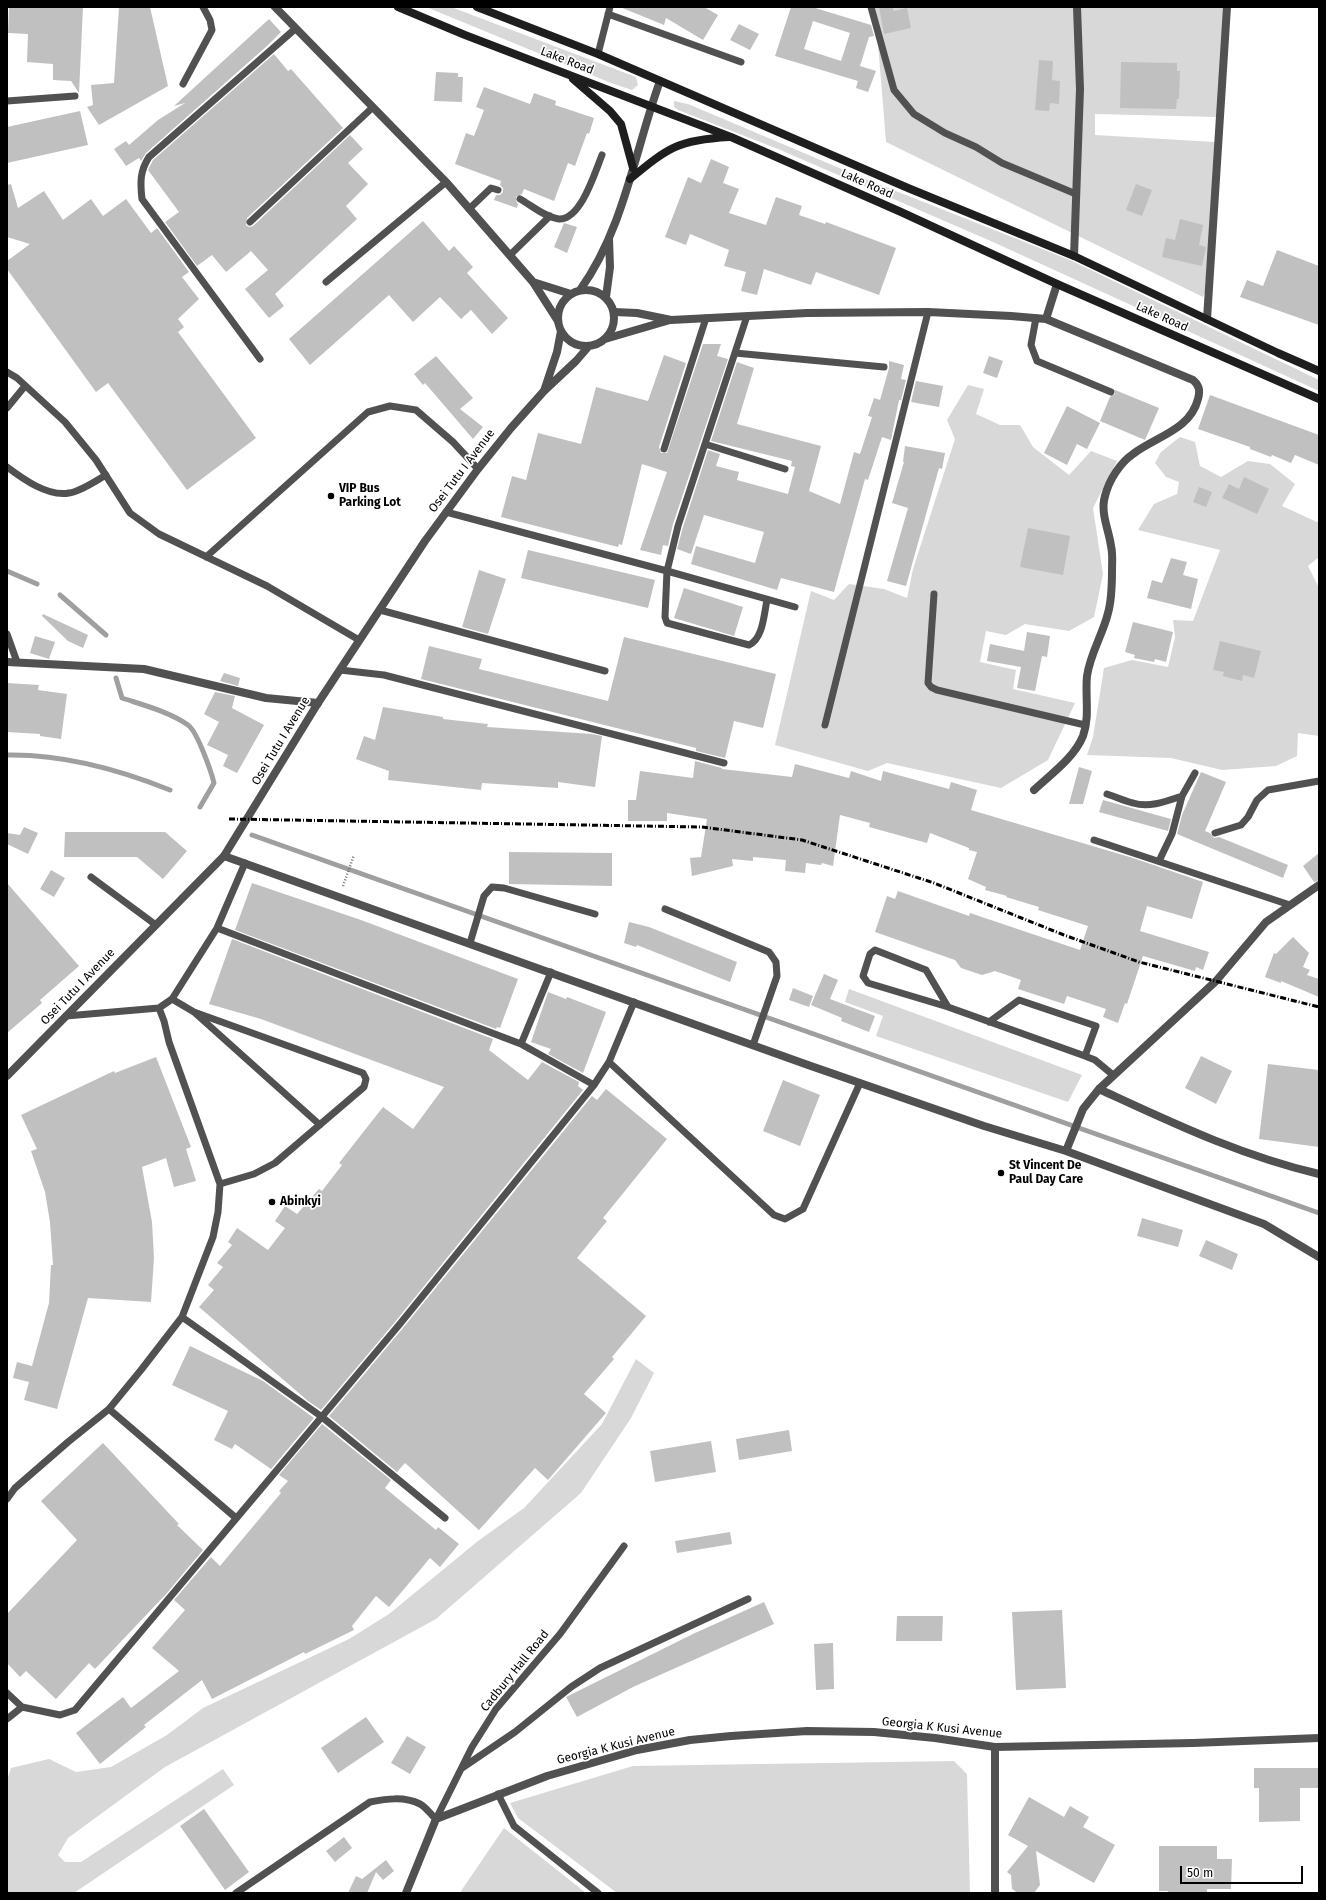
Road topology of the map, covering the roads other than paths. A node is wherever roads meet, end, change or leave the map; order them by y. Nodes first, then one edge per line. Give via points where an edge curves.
1 (203, 7) edge
2 (274, 7) edge
3 (398, 7) edge
4 (477, 7) edge
5 (871, 7) edge
6 (1077, 7) edge
7 (1227, 7) edge
8 (609, 10) edge
9 (295, 29) junction
10 (598, 54) junction
11 (741, 62) dead end
12 (568, 75) junction
13 (660, 80) junction
14 (183, 84) dead end
15 (74, 96) dead end
16 (7, 101) edge
17 (651, 106) junction
18 (372, 108) junction
19 (731, 137) junction
20 (602, 155) dead end
21 (633, 168) junction
22 (630, 179) junction
23 (446, 182) junction
24 (498, 190) dead end
25 (1076, 194) junction
26 (520, 199) dead end
27 (469, 208) junction
28 (550, 216) junction
29 (250, 222) dead end
30 (609, 238) junction
31 (510, 255) junction
32 (1074, 256) junction
33 (326, 282) dead end
34 (532, 282) junction
35 (1056, 284) junction
36 (580, 290) junction
37 (571, 294) junction
38 (606, 297) junction
39 (614, 312) junction
40 (928, 312) junction
41 (747, 316) junction
42 (706, 318) junction
43 (1036, 318) junction
44 (1046, 319) junction
45 (1207, 319) junction
46 (671, 320) junction
47 (558, 321) junction
48 (562, 331) junction
49 (605, 339) junction
50 (588, 346) junction
51 (735, 353) junction
52 (260, 359) dead end
53 (884, 367) dead end
54 (1319, 370) edge
55 (7, 372) edge
56 (25, 386) junction
57 (544, 392) junction
58 (1112, 392) dead end
59 (1319, 399) edge
60 (7, 408) edge
61 (705, 444) junction
62 (664, 449) dead end
63 (7, 467) edge
64 (478, 468) junction
65 (785, 469) dead end
66 (106, 475) junction
67 (446, 512) junction
68 (206, 557) junction
69 (667, 571) junction
70 (934, 594) dead end
71 (767, 600) junction
72 (795, 607) dead end
73 (380, 610) junction
74 (7, 634) edge
75 (359, 640) junction
76 (7, 662) edge
77 (17, 662) junction
78 (340, 670) junction
79 (605, 671) dead end
80 (318, 703) junction
81 (825, 725) dead end
82 (1085, 725) junction
83 (724, 763) dead end
84 (1195, 773) dead end
85 (1319, 781) edge
86 (1034, 790) dead end
87 (1107, 794) dead end
88 (1182, 796) junction
89 (1215, 833) dead end
90 (1094, 840) dead end
91 (224, 856) junction
92 (1159, 861) junction
93 (246, 863) junction
94 (91, 878) dead end
95 (1319, 884) edge
96 (1290, 905) junction
97 (665, 909) dead end
98 (595, 914) dead end
99 (156, 925) junction
100 (217, 928) junction
101 (470, 943) junction
102 (551, 972) junction
103 (172, 999) junction
104 (634, 1002) junction
105 (948, 1007) junction
106 (159, 1008) junction
107 (194, 1012) junction
108 (66, 1016) junction
109 (989, 1022) junction
110 (521, 1044) junction
111 (753, 1045) junction
112 (1085, 1056) junction
113 (609, 1062) junction
114 (1113, 1075) junction
115 (7, 1076) edge
116 (860, 1083) junction
117 (594, 1085) junction
118 (1099, 1089) junction
119 (320, 1124) junction
120 (1066, 1151) junction
121 (1319, 1174) edge
122 (220, 1184) junction
123 (1319, 1258) edge
124 (182, 1317) junction
125 (109, 1409) junction
126 (322, 1417) junction
127 (7, 1499) edge
128 (236, 1518) junction
129 (445, 1518) dead end
130 (624, 1546) dead end
131 (748, 1599) dead end
132 (7, 1693) edge
133 (22, 1707) junction
134 (7, 1719) edge
135 (1319, 1738) edge
136 (995, 1747) junction
137 (462, 1768) junction
138 (498, 1794) junction
139 (436, 1819) junction
140 (236, 1893) edge
141 (406, 1893) edge
142 (598, 1893) edge
143 (995, 1893) edge

1 - 14 lane via 212,30
2 - 9 street
3 - 12 main road, Lake Road
4 - 10 main road, Lake Road
5 - 25 lane via 894,90 914,114 1002,163
6 - 25 street via 1080,89
7 - 45 street
8 - 10 lane
8 - 11 lane
9 - 18 street
9 - 52 lane via 150,157 143,166 140,180 142,198
10 - 13 main road, Lake Road
12 - 17 main road, Lake Road
12 - 21 main road via 610,111 621,124
13 - 17 street
13 - 32 main road, Lake Road via 908,188
15 - 16 lane
17 - 19 main road, Lake Road
17 - 21 street
18 - 23 street
18 - 29 lane
19 - 22 main road via 681,143 659,155
19 - 35 main road, Lake Road
20 - 28 lane via 579,209 569,217 559,219
21 - 22 street
22 - 30 street
23 - 27 street
23 - 33 lane
24 - 27 lane via 491,188
25 - 32 street
26 - 28 lane
27 - 31 street
28 - 31 lane
30 - 36 street via 589,278
30 - 38 street via 610,267
31 - 34 street
32 - 45 main road, Lake Road
34 - 37 street
34 - 47 street
35 - 44 street
35 - 59 main road, Lake Road
36 - 37 street
36 - 38 street via 594,291
37 - 47 street via 563,302
38 - 39 street
39 - 46 street via 637,313
39 - 49 street via 611,331
40 - 41 street
40 - 43 street
40 - 81 lane
41 - 42 street
41 - 51 lane
42 - 46 street
42 - 62 lane
43 - 44 street
43 - 58 lane via 1031,345 1037,360
44 - 82 street via 1193,380 1200,391 1191,417 1182,426 1132,454 1115,473 1104,496 1104,516 1112,547 1112,584 1108,612 1087,676
45 - 54 main road, Lake Road
46 - 49 street
47 - 48 street
48 - 50 street via 568,340
48 - 57 street, Osei Tutu I Avenue
49 - 50 street
50 - 57 street, Osei Tutu I Avenue
51 - 53 lane
51 - 61 lane
55 - 56 lane
56 - 60 lane
56 - 66 lane via 65,422
57 - 64 street, Osei Tutu I Avenue
61 - 65 lane
61 - 69 lane via 678,526
63 - 66 lane via 25,481 48,491 69,494
64 - 67 street, Osei Tutu I Avenue
64 - 68 lane via 454,442 416,410 390,406 368,412
66 - 68 lane via 130,513 159,534
67 - 69 lane
67 - 73 street, Osei Tutu I Avenue
68 - 75 lane via 266,586
69 - 71 lane
69 - 71 lane via 667,623 748,645 754,643 759,635
70 - 82 lane via 928,683 931,687
71 - 72 lane
73 - 75 street, Osei Tutu I Avenue
73 - 79 lane
74 - 77 lane
75 - 78 street, Osei Tutu I Avenue
76 - 77 street
77 - 80 street via 144,669 266,698
78 - 80 street, Osei Tutu I Avenue
78 - 83 lane via 384,675
80 - 91 street, Osei Tutu I Avenue
82 - 86 street via 1083,736 1074,752
84 - 88 lane
85 - 89 lane via 1268,790 1257,800 1241,825
87 - 88 lane via 1134,804 1160,804
88 - 92 lane via 1172,834
90 - 92 lane
91 - 93 street
91 - 99 street, Osei Tutu I Avenue
92 - 96 lane
93 - 100 lane
93 - 101 street
94 - 99 lane
95 - 96 street
96 - 114 street via 1266,922 1216,980
97 - 111 lane via 769,952 776,962 777,976
98 - 101 lane via 504,888 492,887 484,896
99 - 108 street, Osei Tutu I Avenue
100 - 103 lane
100 - 110 lane
101 - 102 street
102 - 104 street
102 - 110 lane
103 - 106 lane
103 - 107 lane
104 - 111 street
104 - 113 lane
105 - 105 lane via 926,970 875,950 870,954 863,976 868,983
105 - 109 lane
106 - 108 lane
106 - 122 lane via 168,1042
107 - 119 lane
107 - 119 lane via 363,1073 366,1079 364,1087
108 - 115 street, Osei Tutu I Avenue
109 - 112 lane
109 - 112 lane via 1020,1000 1096,1026
110 - 117 lane
111 - 116 street
112 - 114 lane via 1095,1060
113 - 116 lane via 774,1215 785,1219 803,1209
113 - 117 lane
114 - 118 street
116 - 120 street
117 - 126 lane
118 - 120 street via 1084,1109
118 - 121 street via 1234,1150
119 - 122 lane via 265,1169
120 - 123 street via 1264,1224
122 - 124 lane via 213,1237
124 - 125 lane
124 - 126 lane
125 - 127 lane via 15,1488
125 - 128 lane
126 - 128 lane
126 - 129 lane
128 - 133 lane via 75,1710 60,1715
130 - 137 lane, Cadbury Hall Road via 560,1634 496,1709
131 - 137 lane via 600,1668 571,1687 516,1732
132 - 133 lane
133 - 134 lane
135 - 136 street, Georgia K Kusi Avenue
136 - 138 street, Georgia K Kusi Avenue via 874,1732 807,1731 731,1736 690,1740 637,1750 547,1776
136 - 143 street
137 - 139 lane, Cadbury Hall Road
138 - 139 street, Georgia K Kusi Avenue
138 - 142 lane via 514,1826
139 - 140 lane via 420,1804 405,1800 387,1798 370,1802
139 - 141 street

